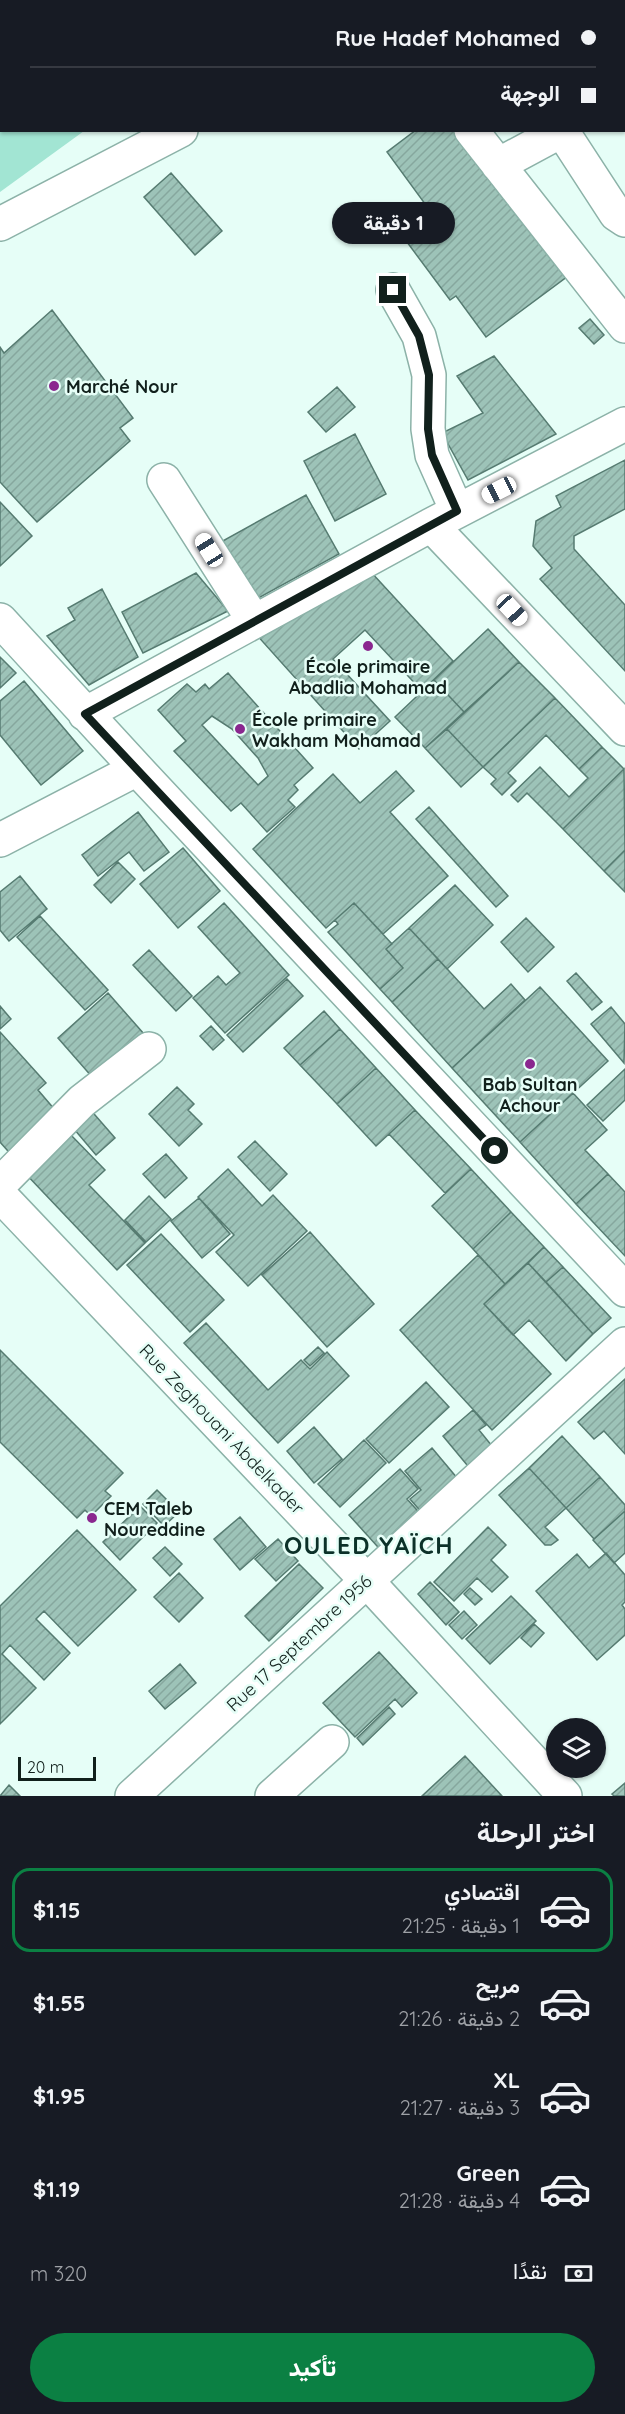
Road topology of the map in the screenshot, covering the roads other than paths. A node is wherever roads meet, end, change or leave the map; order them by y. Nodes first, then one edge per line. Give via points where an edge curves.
1 (177, 132) edge
2 (473, 132) edge
3 (560, 132) edge
4 (563, 132) edge
5 (498, 165) junction
6 (625, 220) edge
7 (0, 224) edge
8 (393, 290) dead end
9 (625, 326) edge
10 (625, 424) edge
11 (164, 480) dead end
12 (444, 518) junction
13 (0, 620) edge
14 (254, 621) junction
15 (85, 714) junction
16 (625, 729) edge
17 (137, 769) junction
18 (0, 840) edge
19 (149, 1049) dead end
20 (0, 1184) edge
21 (0, 1195) edge
22 (625, 1290) edge
23 (625, 1344) edge
24 (366, 1580) junction
25 (332, 1742) dead end
26 (132, 1796) edge
27 (272, 1796) edge
28 (565, 1796) edge

1 - 7 street
2 - 5 street
3 - 5 street
4 - 6 street via 616,214
5 - 9 street
8 - 12 street via 419,336 429,375 428,429
10 - 12 street
11 - 14 street
12 - 14 street
12 - 16 street
13 - 15 street
14 - 15 street
15 - 17 street
17 - 18 street
17 - 22 street
19 - 20 street via 82,1101
21 - 24 street, Rue Zeghouani Abdelkader
23 - 24 street, Rue 17 Septembre 1956
24 - 26 street, Rue 17 Septembre 1956
24 - 28 street, Rue Zeghouani Abdelkader
25 - 27 street

